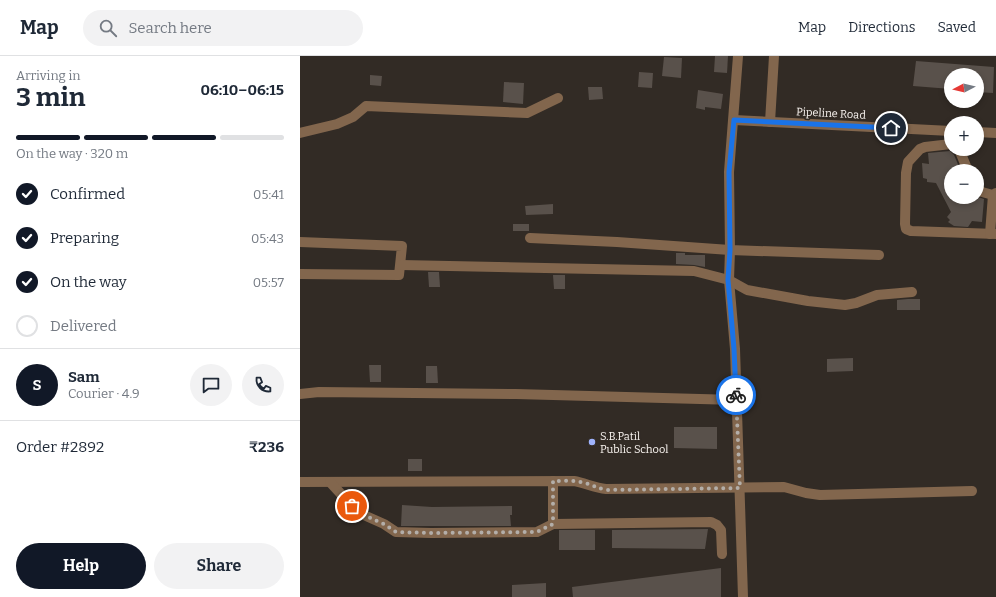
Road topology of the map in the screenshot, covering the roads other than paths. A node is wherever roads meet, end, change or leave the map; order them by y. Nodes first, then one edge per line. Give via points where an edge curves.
1 (738, 56) edge
2 (774, 56) edge
3 (558, 98) dead end
4 (734, 120) junction
5 (770, 122) junction
6 (944, 131) edge
7 (984, 132) edge
8 (300, 133) edge
9 (996, 133) edge
10 (944, 145) edge
11 (984, 192) edge
12 (994, 194) edge
13 (993, 234) edge
14 (530, 238) dead end
15 (300, 242) edge
16 (730, 250) junction
17 (879, 255) dead end
18 (401, 265) junction
19 (300, 274) edge
20 (728, 280) junction
21 (912, 292) dead end
22 (300, 394) edge
23 (737, 400) junction
24 (553, 481) junction
25 (300, 482) edge
26 (330, 482) junction
27 (740, 488) junction
28 (972, 491) dead end
29 (553, 524) junction
30 (722, 554) dead end
31 (743, 597) edge

1 - 4 street
2 - 5 street
3 - 8 street via 527,113 366,106 353,117 337,124
4 - 5 street, Pipeline Road
4 - 16 street via 729,172
5 - 6 street, Pipeline Road
7 - 9 street
10 - 13 street via 920,149 908,162 906,229
11 - 12 street
12 - 13 street
14 - 16 street
15 - 18 street via 402,246
16 - 17 street
16 - 20 street
18 - 19 street via 399,275
18 - 20 street via 694,271
20 - 21 street via 746,290 845,305 877,295
20 - 23 street
22 - 23 street via 516,394
23 - 27 street
24 - 26 street
24 - 27 street via 574,481 606,490
24 - 29 street
25 - 26 street
26 - 29 street via 352,506 396,532 537,532
27 - 28 street via 784,487 820,495
27 - 31 street
29 - 30 street via 711,522 717,524 721,530

